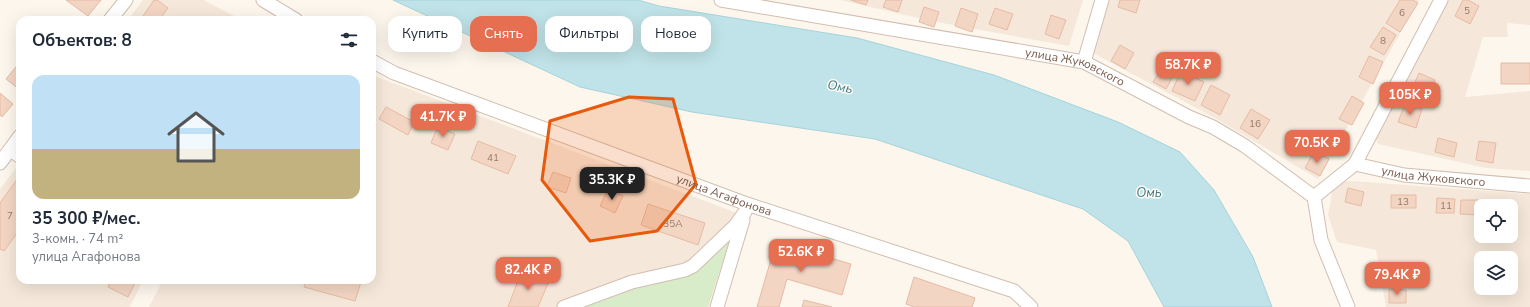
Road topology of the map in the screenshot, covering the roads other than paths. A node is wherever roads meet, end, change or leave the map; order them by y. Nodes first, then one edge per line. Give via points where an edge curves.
1 (126, 0) edge
2 (263, 0) edge
3 (720, 0) edge
4 (1102, 0) edge
5 (1441, 0) edge
6 (113, 16) edge
7 (289, 16) edge
8 (1084, 62) junction
9 (376, 63) edge
10 (16, 141) edge
11 (8, 152) junction
12 (16, 157) edge
13 (0, 163) edge
14 (1355, 164) junction
15 (1530, 186) edge
16 (1314, 197) junction
17 (746, 208) junction
18 (564, 307) edge
19 (717, 307) edge
20 (1031, 307) edge
21 (1348, 307) edge

1 - 6 street
2 - 7 street
3 - 8 street, улица Жуковского
4 - 8 street
5 - 14 street
8 - 16 street, улица Жуковского via 1213,127 1244,146
9 - 17 street, улица Агафонова via 394,73
10 - 11 street
11 - 12 lane
11 - 13 street
14 - 15 street, улица Жуковского via 1404,175
14 - 16 street
16 - 21 street via 1321,240
17 - 18 street via 735,226 693,266 632,282
17 - 19 street
17 - 20 street, улица Агафонова via 1014,291

